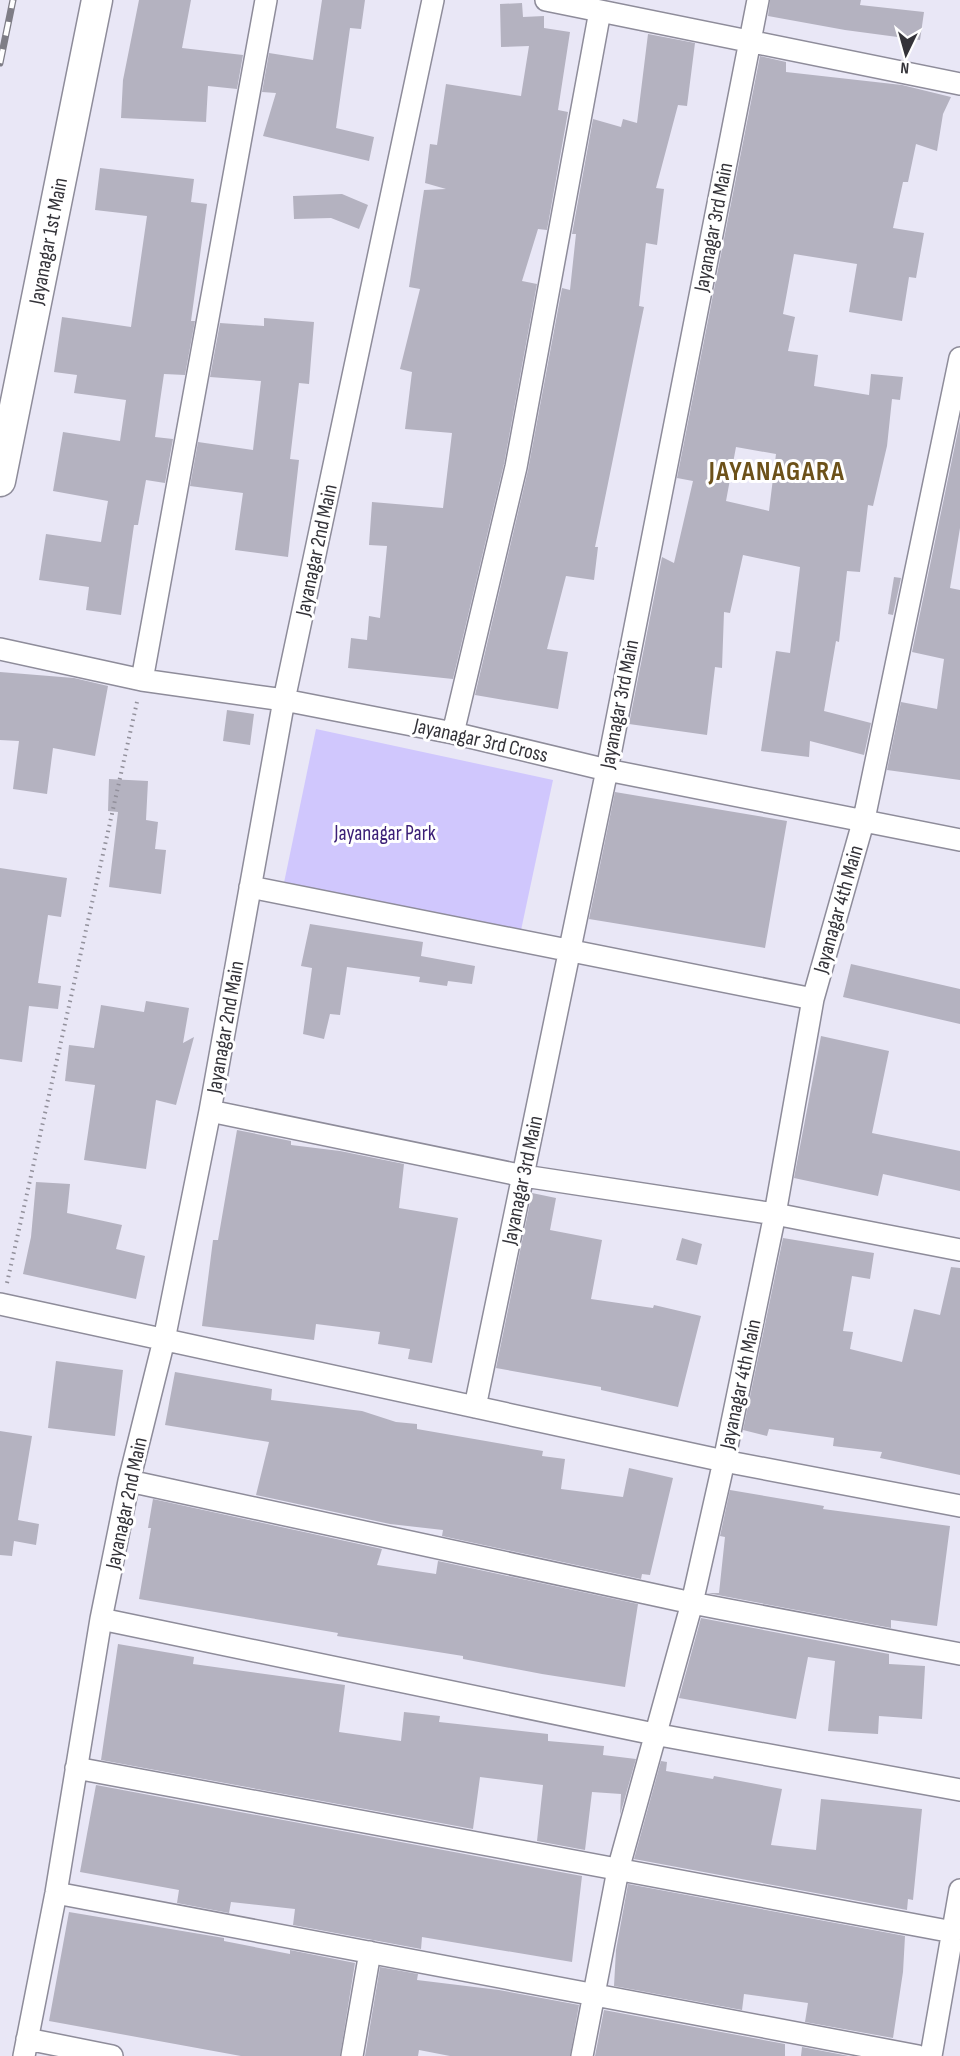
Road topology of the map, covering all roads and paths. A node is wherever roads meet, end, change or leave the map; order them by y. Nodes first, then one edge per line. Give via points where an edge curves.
1 (96, 0) edge
2 (266, 0) edge
3 (433, 0) edge
4 (546, 0) edge
5 (758, 0) edge
6 (600, 11) junction
7 (750, 41) junction
8 (960, 84) edge
9 (960, 358) edge
10 (0, 482) edge
11 (0, 649) edge
12 (142, 680) junction
13 (284, 700) junction
14 (453, 733) junction
15 (607, 770) junction
16 (864, 819) junction
17 (960, 840) edge
18 (250, 887) junction
19 (570, 950) junction
20 (813, 999) junction
21 (210, 1111) junction
22 (524, 1176) junction
23 (775, 1214) junction
24 (960, 1250) edge
25 (1, 1307) edge
26 (164, 1340) junction
27 (475, 1407) junction
28 (724, 1461) junction
29 (129, 1481) junction
30 (960, 1506) edge
31 (692, 1603) junction
32 (101, 1618) junction
33 (960, 1654) edge
34 (654, 1734) junction
35 (76, 1768) junction
36 (960, 1790) edge
37 (618, 1870) junction
38 (960, 1890) edge
39 (56, 1893) junction
40 (953, 1932) junction
41 (370, 1952) junction
42 (594, 1995) junction
43 (26, 2048) edge
44 (112, 2056) edge
45 (352, 2056) edge
46 (582, 2056) edge
47 (918, 2056) edge
48 (931, 2056) edge

1 - 10 street, Jayanagar 1st Main
2 - 12 street
3 - 13 street, Jayanagar 2nd Main
4 - 6 street
5 - 7 street, Jayanagar 3rd Main
6 - 7 street
6 - 14 street via 516,467
7 - 8 street
7 - 15 street, Jayanagar 3rd Main
9 - 16 street, Jayanagar 4th Main
11 - 12 street, Jayanagar 3rd Cross
12 - 13 street, Jayanagar 3rd Cross
12 - 25 path
13 - 14 street, Jayanagar 3rd Cross
13 - 18 street, Jayanagar 2nd Main
14 - 15 street, Jayanagar 3rd Cross
15 - 16 street, Jayanagar 3rd Cross
15 - 19 street, Jayanagar 3rd Main
16 - 17 street, Jayanagar 3rd Cross
16 - 20 street, Jayanagar 4th Main
18 - 19 street
18 - 21 street, Jayanagar 2nd Main
19 - 20 street
19 - 22 street, Jayanagar 3rd Main
20 - 23 street, Jayanagar 4th Main
21 - 22 street
21 - 26 street, Jayanagar 2nd Main
22 - 23 street
22 - 27 street, Jayanagar 3rd Main
23 - 24 street
23 - 28 street, Jayanagar 4th Main
25 - 26 street
26 - 27 street
26 - 29 street, Jayanagar 2nd Main
27 - 28 street
28 - 30 street
28 - 31 street, Jayanagar 4th Main
29 - 31 street
29 - 32 street, Jayanagar 2nd Main
31 - 33 street
31 - 34 street, Jayanagar 4th Main
32 - 34 street
32 - 35 street, Jayanagar 2nd Main
34 - 36 street
34 - 37 street, Jayanagar 4th Main
35 - 37 street
35 - 39 street, Jayanagar 2nd Main
37 - 40 street
37 - 42 street, Jayanagar 4th Main
38 - 40 street
39 - 41 street
39 - 43 street, Jayanagar 2nd Main
40 - 48 street
41 - 42 street
41 - 45 street
42 - 46 street, Jayanagar 4th Main
42 - 47 street
43 - 44 street

